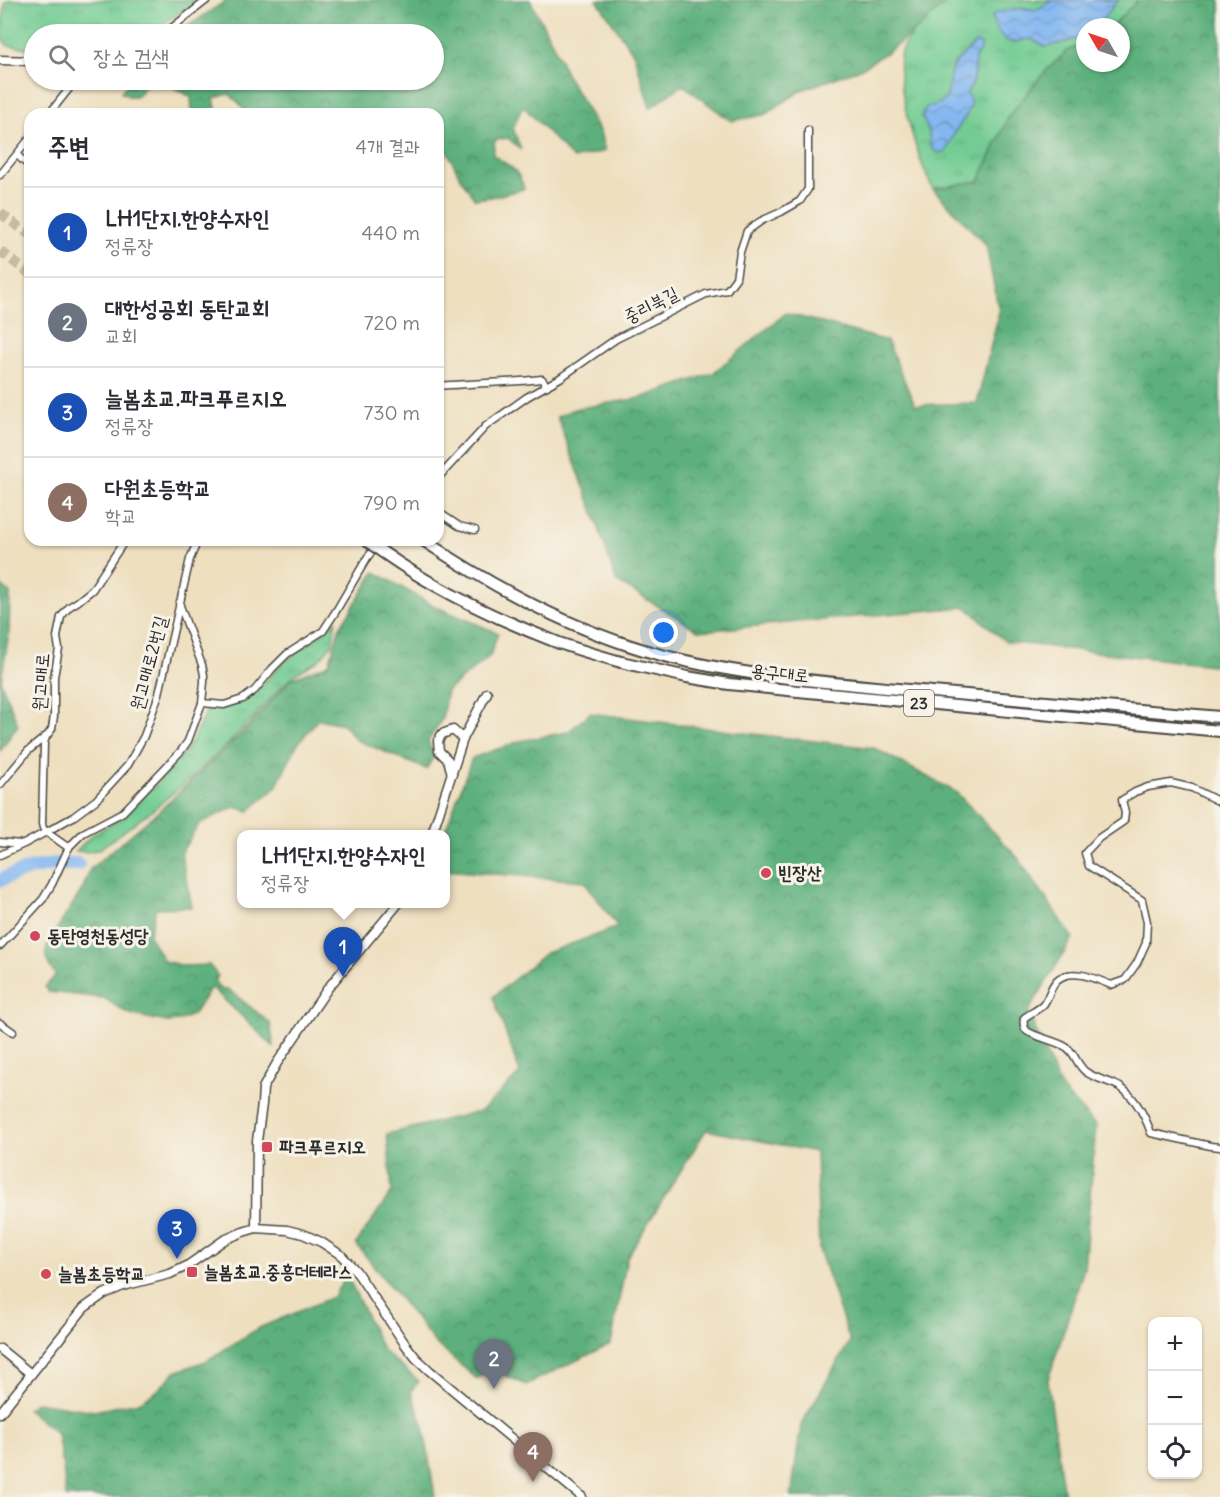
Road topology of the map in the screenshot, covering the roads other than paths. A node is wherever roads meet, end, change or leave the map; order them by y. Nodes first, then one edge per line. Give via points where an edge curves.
1 (207, 0) edge
2 (177, 24) edge
3 (0, 60) edge
4 (24, 61) edge
5 (69, 90) edge
6 (54, 108) edge
7 (808, 130) dead end
8 (24, 146) edge
9 (17, 155) junction
10 (24, 161) edge
11 (0, 175) edge
12 (444, 386) edge
13 (547, 386) junction
14 (444, 471) edge
15 (444, 516) edge
16 (475, 530) dead end
17 (121, 546) edge
18 (195, 546) edge
19 (375, 546) edge
20 (376, 546) edge
21 (432, 546) edge
22 (180, 603) junction
23 (487, 693) dead end
24 (202, 703) junction
25 (1220, 717) edge
26 (1220, 731) edge
27 (46, 737) junction
28 (463, 739) junction
29 (452, 774) junction
30 (0, 785) edge
31 (1220, 802) edge
32 (433, 830) edge
33 (46, 832) junction
34 (0, 842) edge
35 (24, 844) junction
36 (68, 851) junction
37 (0, 855) edge
38 (394, 908) edge
39 (0, 946) edge
40 (0, 1023) edge
41 (13, 1032) dead end
42 (1220, 1147) edge
43 (256, 1228) junction
44 (0, 1349) edge
45 (31, 1374) junction
46 (0, 1413) edge
47 (582, 1497) edge

1 - 2 street
3 - 4 street
5 - 6 street
7 - 13 street, 중리북길 via 808,189 800,201 747,231 736,278 727,290 706,294 616,339
8 - 9 street
9 - 10 street
9 - 11 street
12 - 13 street via 542,379
13 - 14 street, 중리북길 via 486,426
15 - 16 street
17 - 27 street, 원고매로 via 92,590 61,617 53,723
18 - 22 street, 원고매로2번길
19 - 26 highway, 용구대로 / 23, bridge via 430,582 526,629 621,662 687,677
20 - 24 street via 323,631 287,654 243,699 224,705
21 - 25 highway, 용구대로 / 23 via 489,582 577,626 661,655 799,680
22 - 24 street via 204,675
22 - 33 street, 원고매로2번길 via 159,694 144,736 128,765 96,800
23 - 28 street
24 - 36 street via 181,751 123,812 83,833
27 - 30 street via 28,751
27 - 33 street, 원고매로 via 42,824
28 - 29 street
28 - 29 street via 453,730 442,734 438,741
29 - 32 street
31 - 42 street via 1171,783 1142,789 1122,800 1124,821 1085,853 1089,866 1142,900 1146,943 1125,980 1111,985 1082,974 1058,980 1044,1004 1024,1018 1023,1024 1028,1032 1069,1049 1084,1071 1121,1088 1146,1118 1151,1133
33 - 35 street
33 - 36 street
34 - 35 street
35 - 37 street
36 - 39 street via 39,904
38 - 43 street via 328,988 263,1088 257,1141
40 - 41 street
43 - 45 street via 224,1240 170,1274 104,1293 84,1308
43 - 47 street via 303,1234 341,1255 416,1358
44 - 45 street
45 - 46 street

